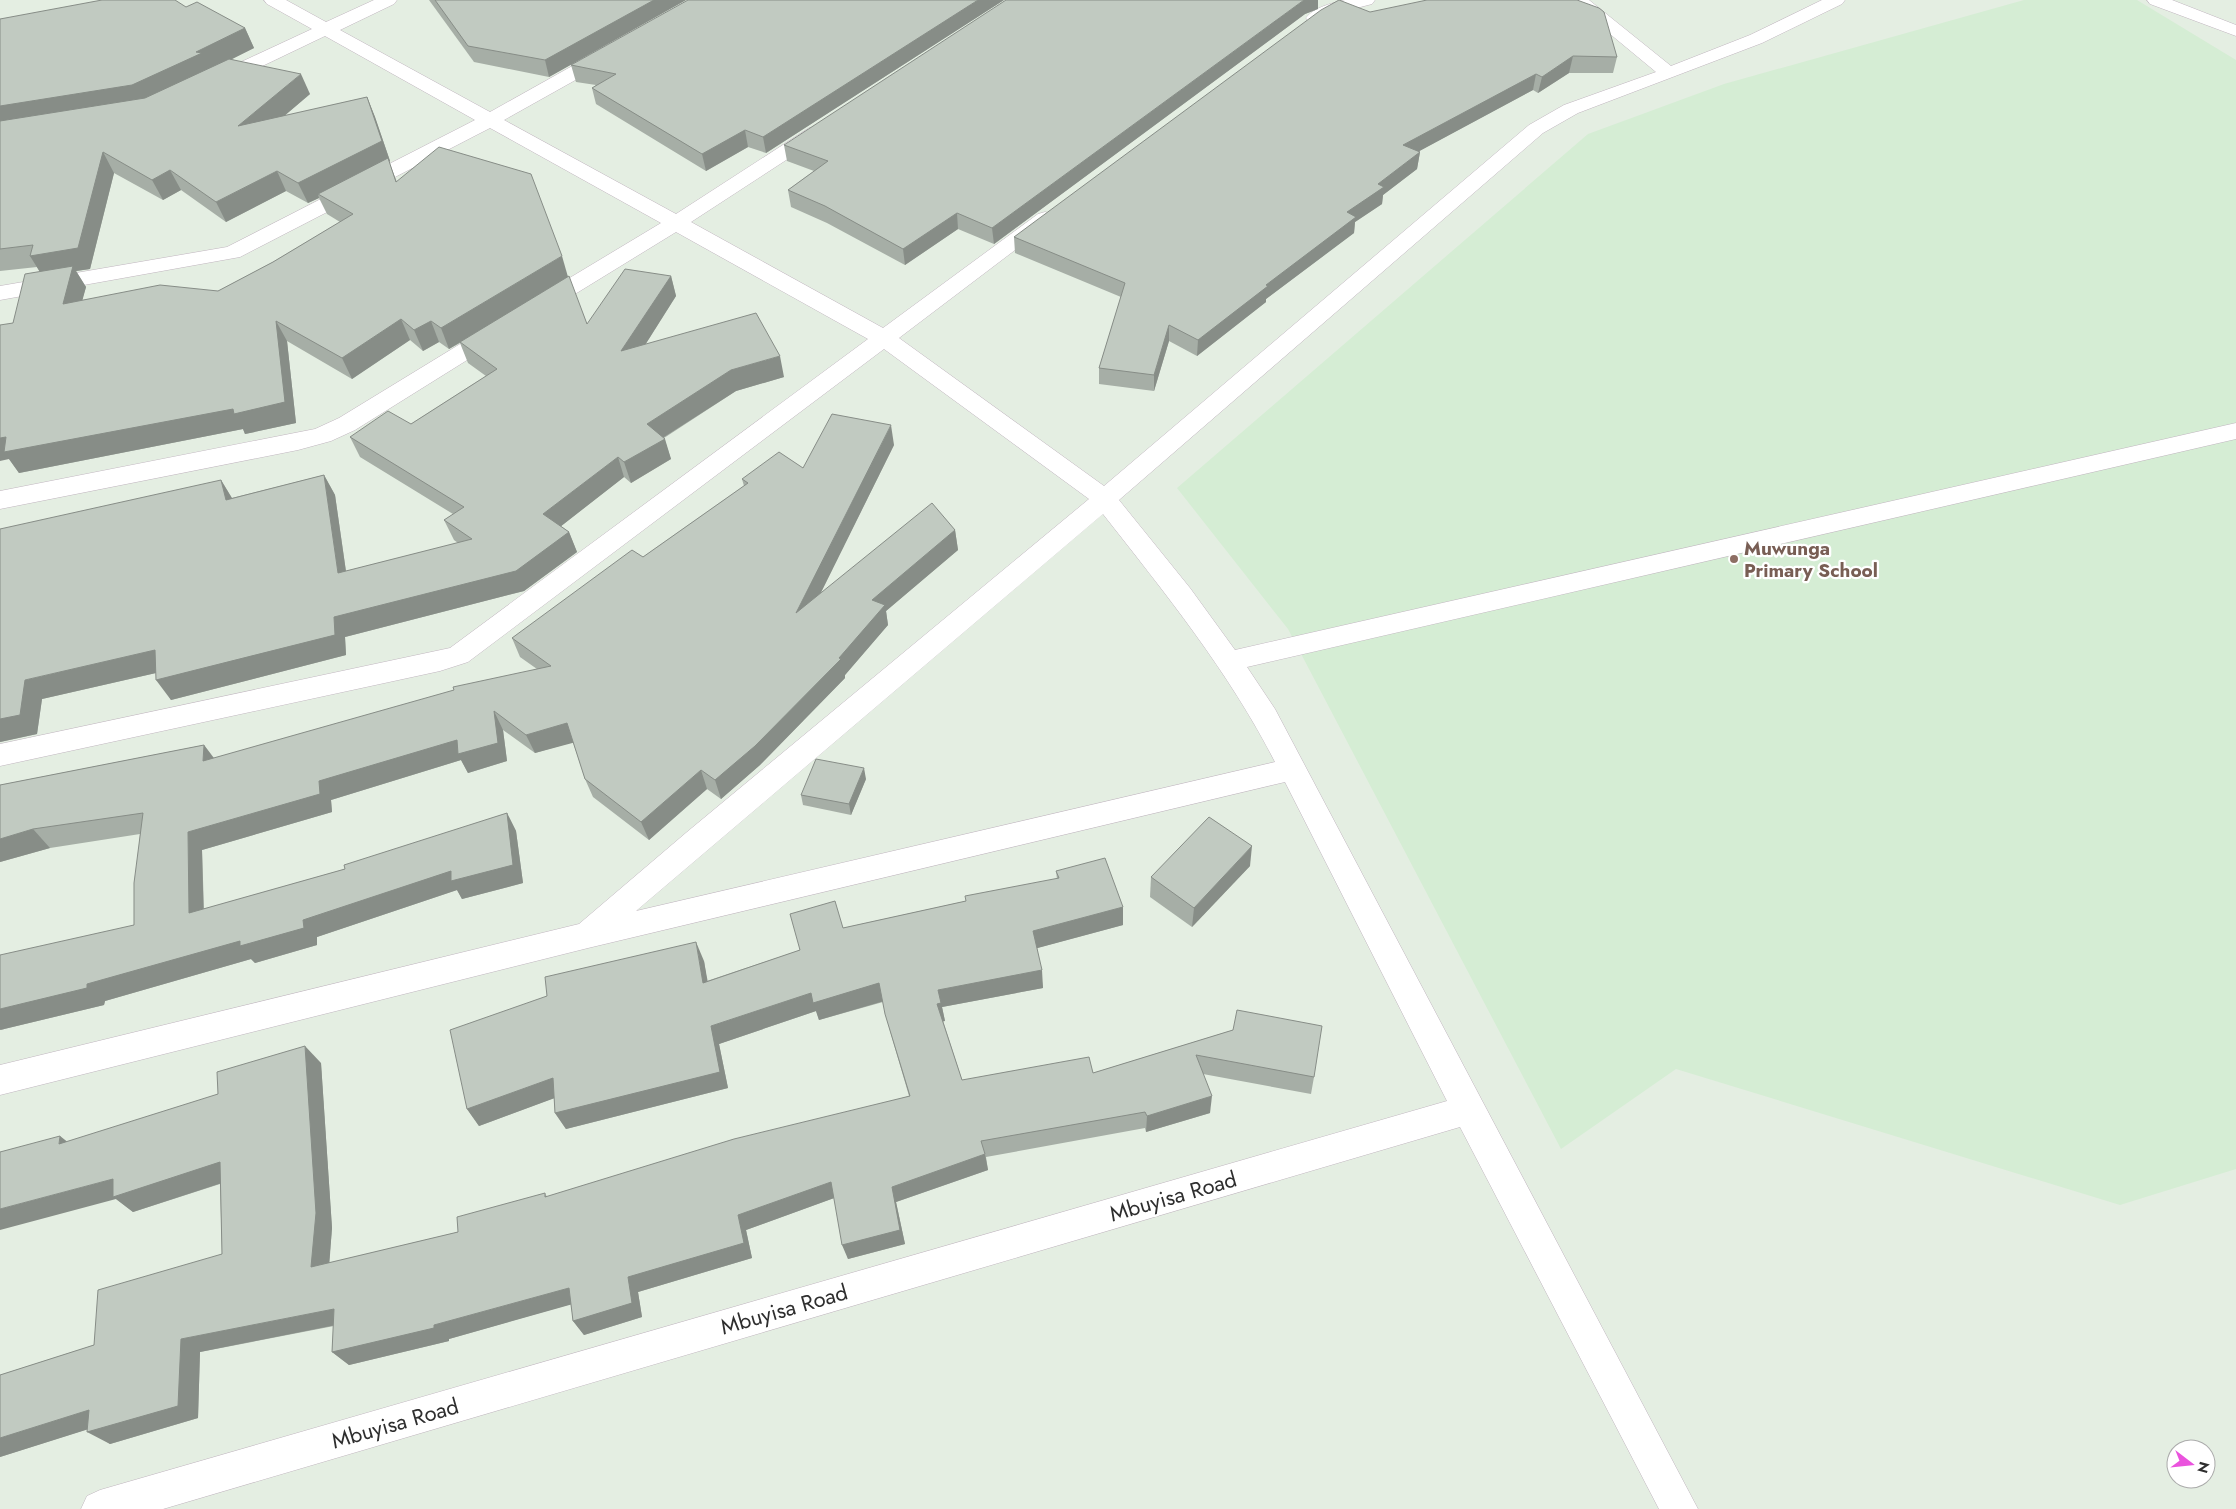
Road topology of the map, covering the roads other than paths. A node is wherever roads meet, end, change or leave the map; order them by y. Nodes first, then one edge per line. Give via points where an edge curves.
1 (273, 0) edge
2 (388, 0) edge
3 (1366, 0) edge
4 (1578, 0) edge
5 (1836, 0) edge
6 (2156, 0) edge
7 (2186, 6) edge
8 (327, 30) junction
9 (2236, 31) edge
10 (1296, 32) edge
11 (626, 43) edge
12 (1670, 73) junction
13 (203, 87) edge
14 (490, 120) junction
15 (835, 120) edge
16 (1066, 202) edge
17 (676, 223) junction
18 (0, 293) edge
19 (884, 338) junction
20 (2236, 431) edge
21 (1105, 499) junction
22 (0, 500) edge
23 (1229, 661) junction
24 (0, 756) edge
25 (1292, 769) junction
26 (588, 935) junction
27 (0, 1080) edge
28 (1468, 1110) junction
29 (100, 1509) edge
30 (1679, 1509) edge

1 - 8 street
2 - 8 street
3 - 10 street via 1335,8
4 - 12 street
5 - 12 street via 1756,39
6 - 7 street
7 - 9 street
8 - 13 street
8 - 14 street
11 - 14 street
12 - 21 street via 1571,109 1536,129
14 - 17 street
14 - 18 street via 234,252
15 - 17 street
16 - 19 street
17 - 19 street
17 - 22 street via 323,436
19 - 21 street
19 - 24 street via 459,655
20 - 23 street
21 - 23 street
21 - 26 street
23 - 25 street via 1265,716
25 - 26 street
25 - 28 street
26 - 27 street
28 - 29 street, Mbuyisa Road
28 - 30 street

